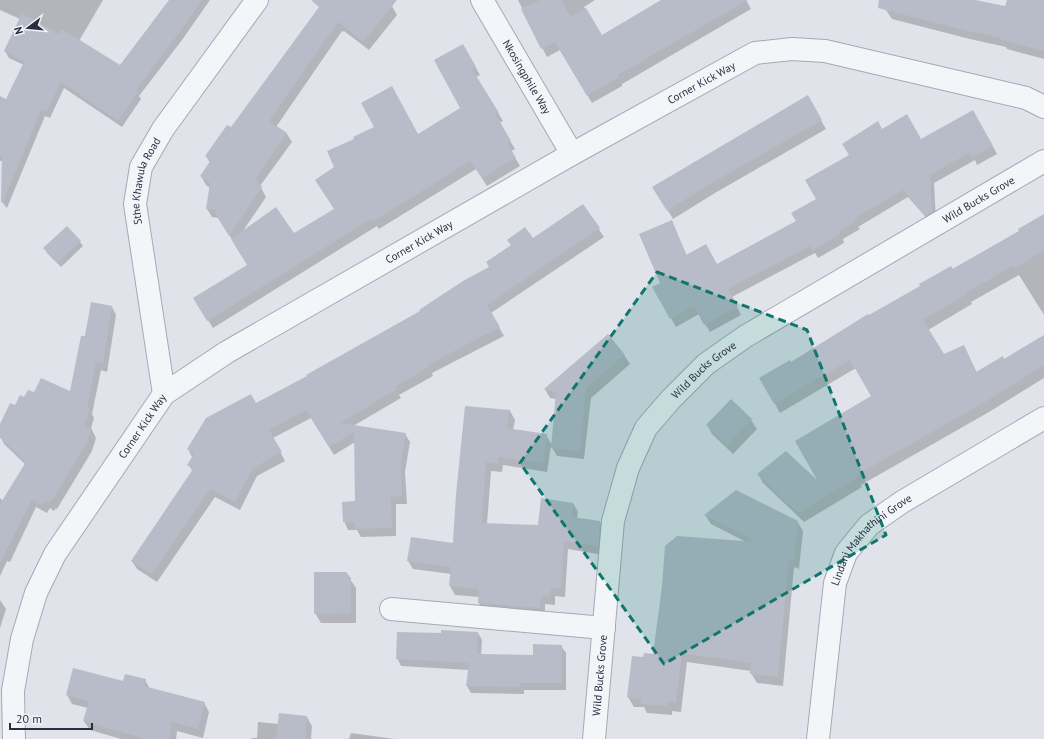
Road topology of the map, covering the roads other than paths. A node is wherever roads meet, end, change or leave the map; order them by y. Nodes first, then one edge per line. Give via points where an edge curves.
1 (257, 0) edge
2 (482, 0) edge
3 (1044, 107) edge
4 (572, 154) junction
5 (1044, 161) edge
6 (164, 394) junction
7 (1044, 418) edge
8 (391, 609) dead end
9 (604, 628) junction
10 (14, 739) edge
11 (594, 739) edge
12 (818, 739) edge

1 - 6 street, Sthe Khawula Road via 163,129 141,167 135,204
2 - 4 street, Nkosingphile Way
3 - 4 street, Corner Kick Way via 1026,98 824,51 792,49 755,53
4 - 6 street, Corner Kick Way via 226,352
5 - 9 street, Wild Bucks Grove via 746,336 706,364 671,399 646,428 628,468 613,522
6 - 10 street, Corner Kick Way via 55,554 36,593 22,639 13,691
7 - 12 street, Lindani Makhathini Grove via 902,502 869,525 846,553 835,583
8 - 9 street
9 - 11 street, Wild Bucks Grove

